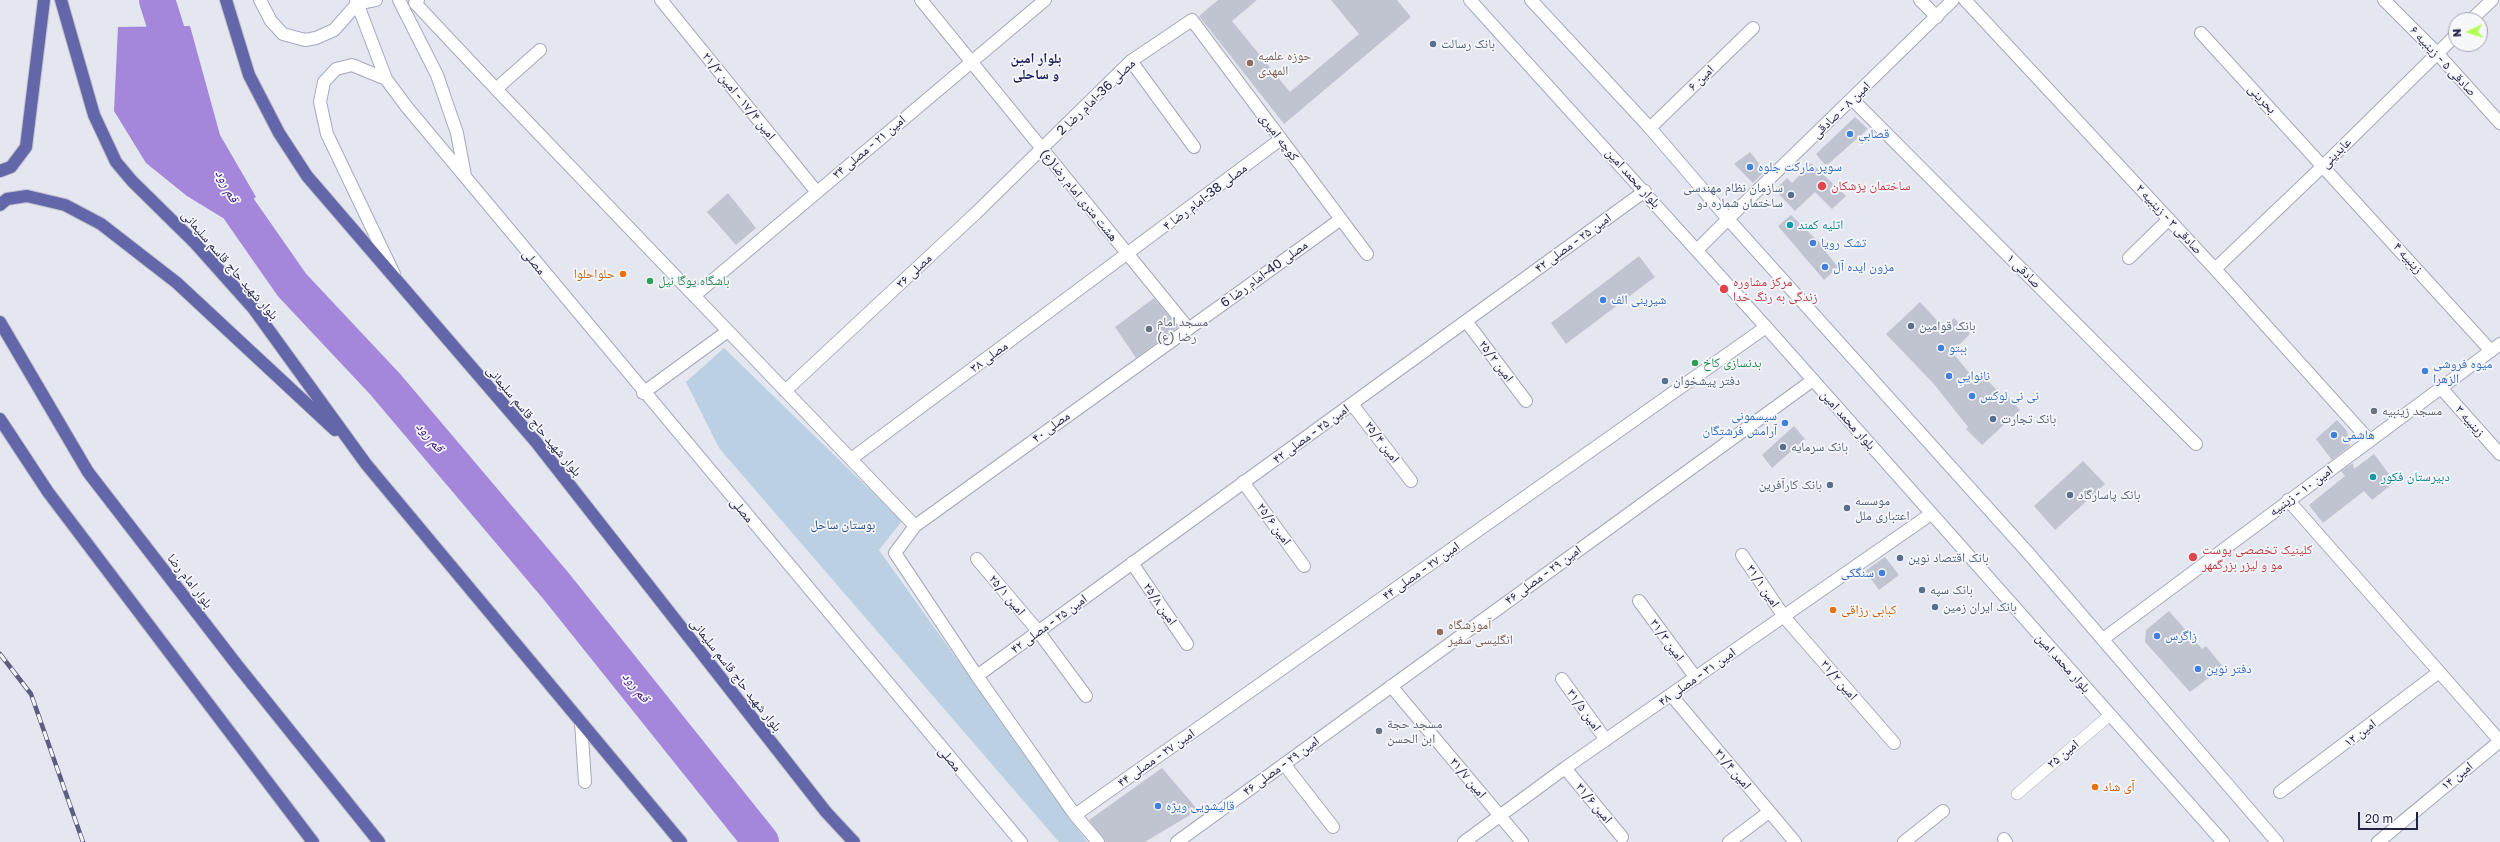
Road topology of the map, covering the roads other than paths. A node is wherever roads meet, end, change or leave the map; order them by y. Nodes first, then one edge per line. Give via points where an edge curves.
1 (44, 0) edge
2 (61, 0) edge
3 (226, 0) edge
4 (260, 0) edge
5 (376, 0) edge
6 (399, 0) edge
7 (661, 0) edge
8 (921, 0) edge
9 (1045, 0) edge
10 (1470, 0) edge
11 (1531, 0) edge
12 (1920, 0) edge
13 (1953, 0) edge
14 (1965, 0) edge
15 (2384, 0) edge
16 (2492, 0) edge
17 (356, 2) edge
18 (417, 2) edge
19 (2479, 12) edge
20 (1936, 17) junction
21 (1192, 20) joint
22 (1753, 28) dead end
23 (2201, 33) dead end
24 (2448, 43) edge
25 (540, 50) dead end
26 (2437, 53) junction
27 (1131, 60) junction
28 (971, 62) junction
29 (386, 79) junction
30 (496, 89) junction
31 (1852, 99) junction
32 (2500, 122) edge
33 (1650, 128) junction
34 (1281, 139) junction
35 (1194, 147) dead end
36 (1042, 149) junction
37 (2324, 165) junction
38 (0, 171) edge
39 (465, 177) junction
40 (816, 191) junction
41 (1645, 191) junction
42 (0, 205) edge
43 (1341, 219) junction
44 (1728, 219) junction
45 (2168, 219) junction
46 (1696, 250) junction
47 (1367, 254) dead end
48 (1128, 255) junction
49 (2130, 258) dead end
50 (2215, 269) junction
51 (396, 279) junction
52 (694, 296) junction
53 (1466, 321) junction
54 (0, 322) edge
55 (1766, 327) junction
56 (1188, 328) junction
57 (728, 331) junction
58 (2496, 348) edge
59 (1813, 380) junction
60 (2441, 388) junction
61 (785, 391) junction
62 (643, 393) junction
63 (1526, 400) dead end
64 (1352, 404) junction
65 (0, 419) edge
66 (2370, 441) junction
67 (2196, 444) dead end
68 (356, 449) junction
69 (2500, 454) edge
70 (851, 459) junction
71 (1411, 481) dead end
72 (1243, 482) junction
73 (2288, 500) junction
74 (1932, 514) junction
75 (915, 526) junction
76 (1742, 555) dead end
77 (977, 559) dead end
78 (1132, 564) junction
79 (1304, 566) dead end
80 (1639, 601) dead end
81 (1784, 618) junction
82 (1038, 631) junction
83 (2103, 639) junction
84 (1187, 644) dead end
85 (2439, 672) junction
86 (977, 676) junction
87 (1696, 678) junction
88 (1562, 679) dead end
89 (1391, 686) junction
90 (1671, 695) junction
91 (1086, 696) dead end
92 (2110, 715) junction
93 (580, 722) junction
94 (1606, 740) junction
95 (2500, 741) edge
96 (1894, 743) dead end
97 (1284, 764) junction
98 (1565, 768) junction
99 (585, 782) dead end
100 (2280, 792) dead end
101 (2017, 794) dead end
102 (1943, 811) dead end
103 (1769, 812) junction
104 (1076, 815) junction
105 (1499, 816) junction
106 (1333, 827) dead end
107 (1622, 837) dead end
108 (314, 842) edge
109 (379, 842) edge
110 (681, 842) edge
111 (854, 842) edge
112 (1021, 842) edge
113 (1098, 842) edge
114 (1177, 842) edge
115 (1464, 842) edge
116 (1522, 842) edge
117 (1729, 842) edge
118 (1795, 842) edge
119 (1904, 842) edge
120 (2224, 842) edge
121 (2277, 842) edge
122 (2378, 842) edge

1 - 38 main road via 26,147 11,167
2 - 68 main road, بلوار شهید حاج قاسم سلیمانی via 94,115 116,162 195,243 253,308
3 - 51 main road, بلوار شهید حاج قاسم سلیمانی via 249,75 279,133 307,176
4 - 17 street via 271,21 283,34 305,40 334,30
5 - 17 street
6 - 39 street via 437,74 457,133
7 - 40 street, امین ۱۷/۴ - امین ۲۱/۳
8 - 28 street, هشت متری امام رضا(ع)
9 - 28 street, امین ۲۱ - مصلی ۳۴
10 - 41 street, بلوار محمد امین
11 - 33 street
12 - 20 street
13 - 20 street, امین ۸ - صادقی
14 - 45 street, صادقی ۳ - زینبیه ۲
15 - 26 street, صادقی ۵ - زینبیه ۶
16 - 19 street
17 - 29 street, مصلی
18 - 30 street
20 - 31 street, امین ۸ - صادقی
21 - 27 street, مصلی 36-امام رضا 2
21 - 34 street, کوچه امیری
22 - 33 street, امین ۶
23 - 37 street, بحرینی
24 - 26 street, عابدینی
25 - 30 street
26 - 32 street, صادقی ۵ - زینبیه ۶
26 - 37 street, عابدینی
27 - 35 street
27 - 36 street, مصلی 36-امام رضا 2
28 - 36 street, هشت متری امام رضا(ع)
28 - 40 street, امین ۲۱ - مصلی ۳۴
29 - 39 street, مصلی
29 - 51 street via 352,65 336,69 324,82 320,102 327,134
30 - 52 street
31 - 44 street, امین ۸ - صادقی
31 - 67 street, صادقی ۱
33 - 44 street
34 - 43 street, کوچه امیری
34 - 48 street, مصلی 38-امام رضا ۴
36 - 48 street, هشت متری امام رضا(ع)
36 - 61 street, مصلی ۳۶
37 - 50 street, عابدینی
37 - 58 street, زینبیه ۴
39 - 62 street, مصلی
40 - 52 street, امین ۲۱ - مصلی ۳۴
41 - 46 street, بلوار محمد امین
41 - 53 street, امین ۲۵ - مصلی ۴۲
42 - 68 main road via 8,199 28,196 65,205 101,224 177,284
43 - 47 street, کوچه امیری
43 - 56 street, مصلی 40-امام رضا 6
44 - 46 street, امین ۸ - صادقی
44 - 83 street
45 - 49 street
45 - 50 street, صادقی ۳ - زینبیه ۲
46 - 55 street, بلوار محمد امین
48 - 56 street, هشت متری امام رضا(ع)
48 - 70 street, مصلی ۳۸
50 - 66 street, صادقی ۳ - زینبیه ۲
51 - 111 main road, بلوار شهید حاج قاسم سلیمانی via 536,442 826,812
52 - 57 street
53 - 63 street, امین ۲۵/۲
53 - 64 street, امین ۲۵ - مصلی ۴۲
54 - 109 main road, بلوار امام رضا via 88,472 237,665
55 - 59 street, بلوار محمد امین
55 - 104 street, امین ۲۷ - مصلی ۴۴
56 - 75 street, مصلی ۴۰
57 - 61 street
57 - 62 street
58 - 60 street, امین ۱۰ - زینبیه
59 - 74 street, بلوار محمد امین
59 - 89 street, امین ۲۹ - مصلی ۴۶
60 - 66 street, امین ۱۰ - زینبیه
60 - 69 street, زینبیه ۳
61 - 70 street
62 - 112 street, مصلی
64 - 71 street, امین ۲۵/۴
64 - 72 street, امین ۲۵ - مصلی ۴۲
65 - 108 main road via 48,492
66 - 73 street, امین ۱۰ - زینبیه
68 - 93 main road, بلوار شهید حاج قاسم سلیمانی
70 - 75 street
72 - 78 street, امین ۲۵ - مصلی ۴۲
72 - 79 street, امین ۲۵/۶
73 - 83 street, امین ۱۰ - زینبیه
73 - 85 street
74 - 81 street, امین ۳۱ - مصلی ۴۸
74 - 92 street, بلوار محمد امین
75 - 86 street, مصلی ۴۰ via 895,553
76 - 81 street, امین ۳۱/۱
77 - 82 street, امین ۲۵/۱
78 - 82 street, امین ۲۵ - مصلی ۴۲
78 - 84 street, امین ۲۵/۸
80 - 87 street, امین ۳۱/۳
81 - 87 street, امین ۳۱ - مصلی ۴۸
81 - 96 street, امین ۳۱/۲
82 - 86 street, امین ۲۵ - مصلی ۴۲
82 - 91 street, امین ۲۵/۱
83 - 121 street
85 - 95 street
85 - 100 street, امین ۱۲
86 - 104 street
87 - 90 street, امین ۳۱ - مصلی ۴۸
88 - 94 street, امین ۳۱/۵
89 - 97 street, امین ۲۹ - مصلی ۴۶
89 - 105 street, امین ۳۱/۷
90 - 94 street, امین ۳۱ - مصلی ۴۸
90 - 103 street, امین ۳۱/۴
92 - 101 lane, امین ۳۵
92 - 120 street, بلوار محمد امین
93 - 99 street
93 - 110 main road, بلوار شهید حاج قاسم سلیمانی
94 - 98 street, امین ۳۱ - مصلی ۴۸
95 - 122 street, امین ۱۴
97 - 106 street
97 - 114 street, امین ۲۹ - مصلی ۴۶
98 - 105 street, امین ۳۱ - مصلی ۴۸
98 - 107 street, امین ۳۱/۶
102 - 119 street
103 - 117 street
103 - 118 street, امین ۳۱/۴
104 - 113 street
105 - 115 street, امین ۳۱ - مصلی ۴۸
105 - 116 street, امین ۳۱/۷

